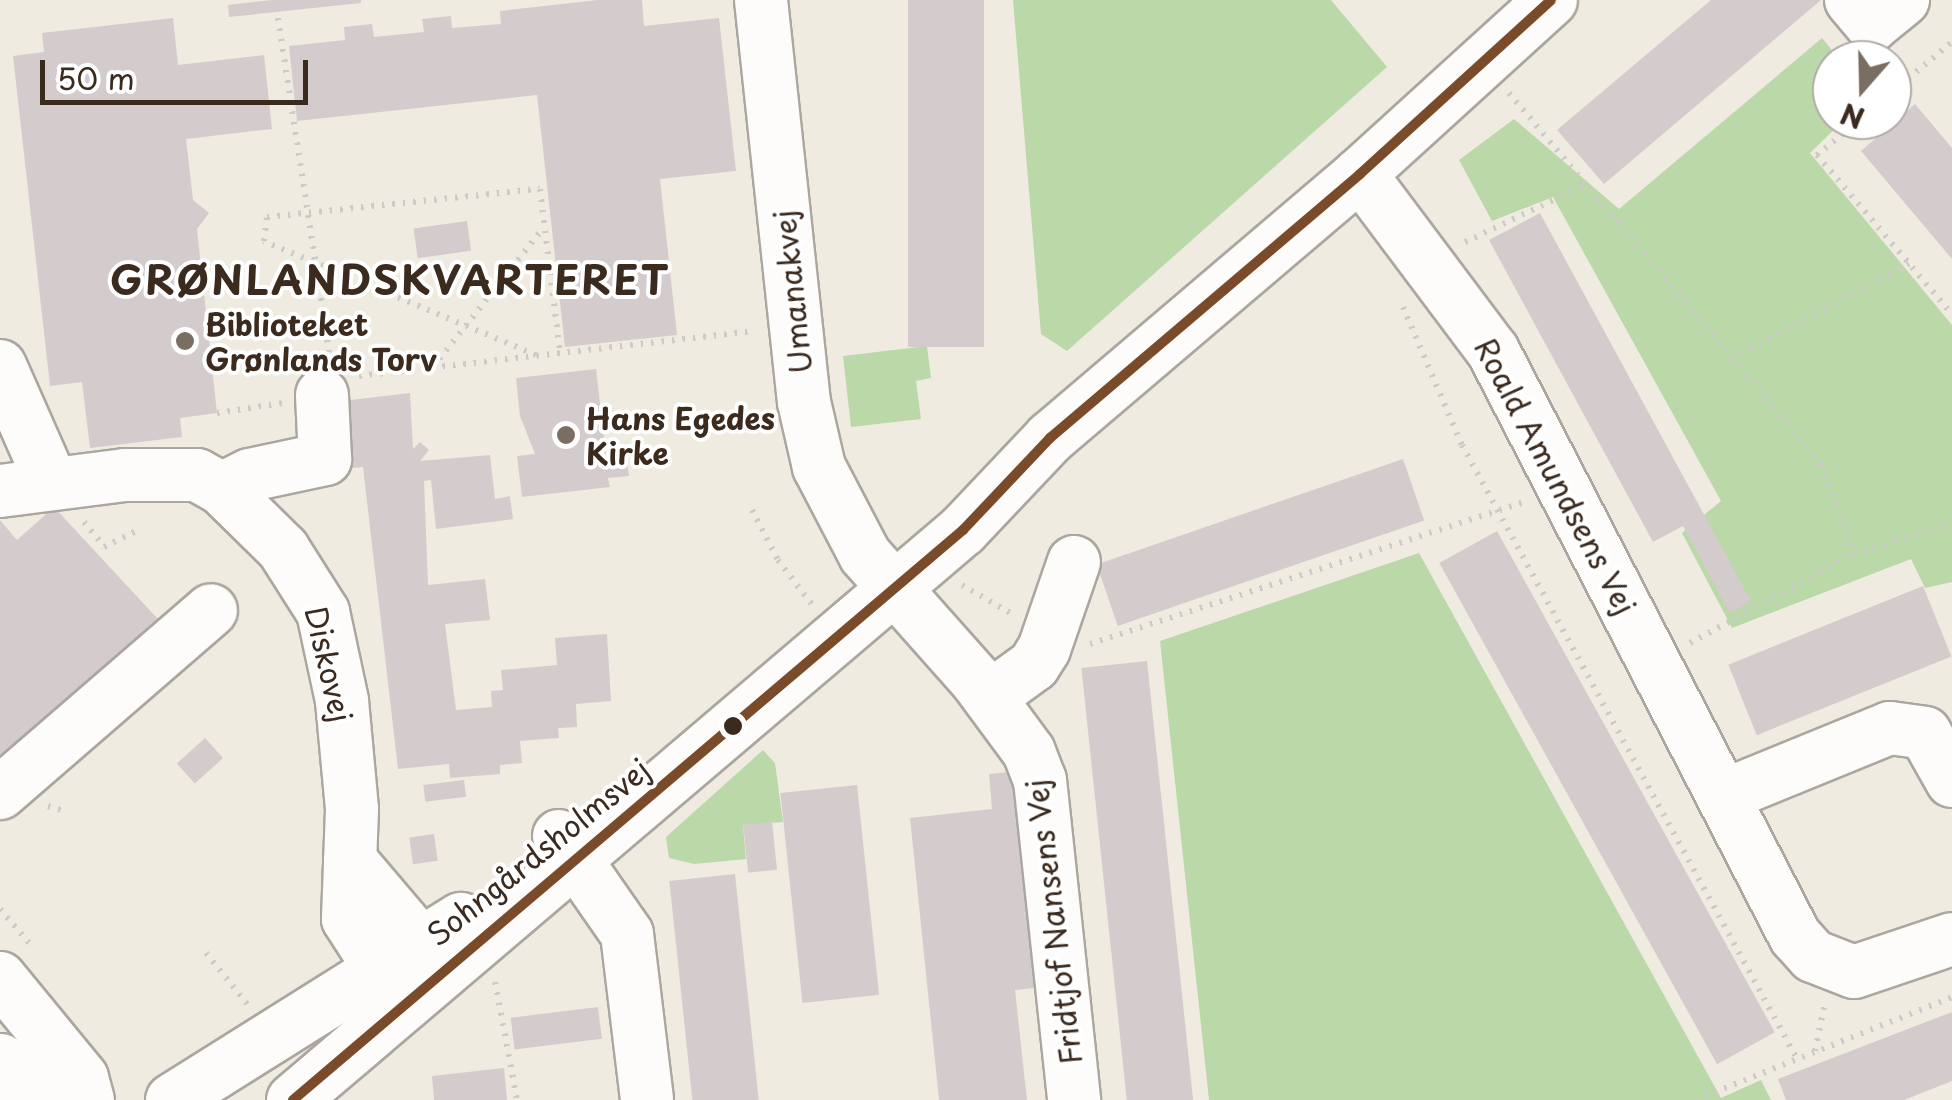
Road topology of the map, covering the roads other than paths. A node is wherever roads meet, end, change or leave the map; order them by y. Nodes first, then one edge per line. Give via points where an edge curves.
1 (761, 0) edge
2 (1551, 0) edge
3 (1851, 0) edge
4 (1902, 0) edge
5 (1360, 174) junction
6 (0, 366) edge
7 (326, 396) road end
8 (52, 484) junction
9 (222, 489) junction
10 (0, 491) edge
11 (1074, 562) dead end
12 (885, 577) junction
13 (211, 610) dead end
14 (1003, 714) junction
15 (1952, 781) edge
16 (0, 793) edge
17 (1723, 796) junction
18 (568, 846) junction
19 (1952, 939) edge
20 (424, 965) junction
21 (0, 978) edge
22 (31, 1081) edge
23 (88, 1100) edge
24 (172, 1100) edge
25 (224, 1100) edge
26 (294, 1100) edge
27 (647, 1100) edge
28 (1074, 1100) edge

1 - 12 street, Umanakvej via 795,326 819,468
2 - 5 street, Sohngårdsholmsvej
3 - 4 street via 1872,25
5 - 12 street, Sohngårdsholmsvej via 1050,438 963,530
5 - 17 street, Roald Amundsens Vej via 1416,282 1493,351
6 - 8 street
7 - 9 street via 324,460
8 - 9 street, Diskovej via 197,475
8 - 10 street, Diskovej
9 - 20 street, Diskovej via 283,549 323,612 342,701 348,919
11 - 14 street via 1048,642
12 - 14 street, Fridtjof Nansens Vej
12 - 18 street, Sohngårdsholmsvej
12 - 18 street, Sohngårdsholmsvej via 820,615
13 - 16 street
14 - 28 street, Fridtjof Nansens Vej via 1040,780
15 - 17 street via 1925,733 1890,728
17 - 19 street, Roald Amundsens Vej via 1796,936 1813,956 1854,972 1875,970
18 - 20 street, Sohngårdsholmsvej
18 - 27 street via 627,934
20 - 24 street, Sohngårdsholmsvej
20 - 25 street
20 - 26 street, Sohngårdsholmsvej
21 - 22 street
22 - 23 street

